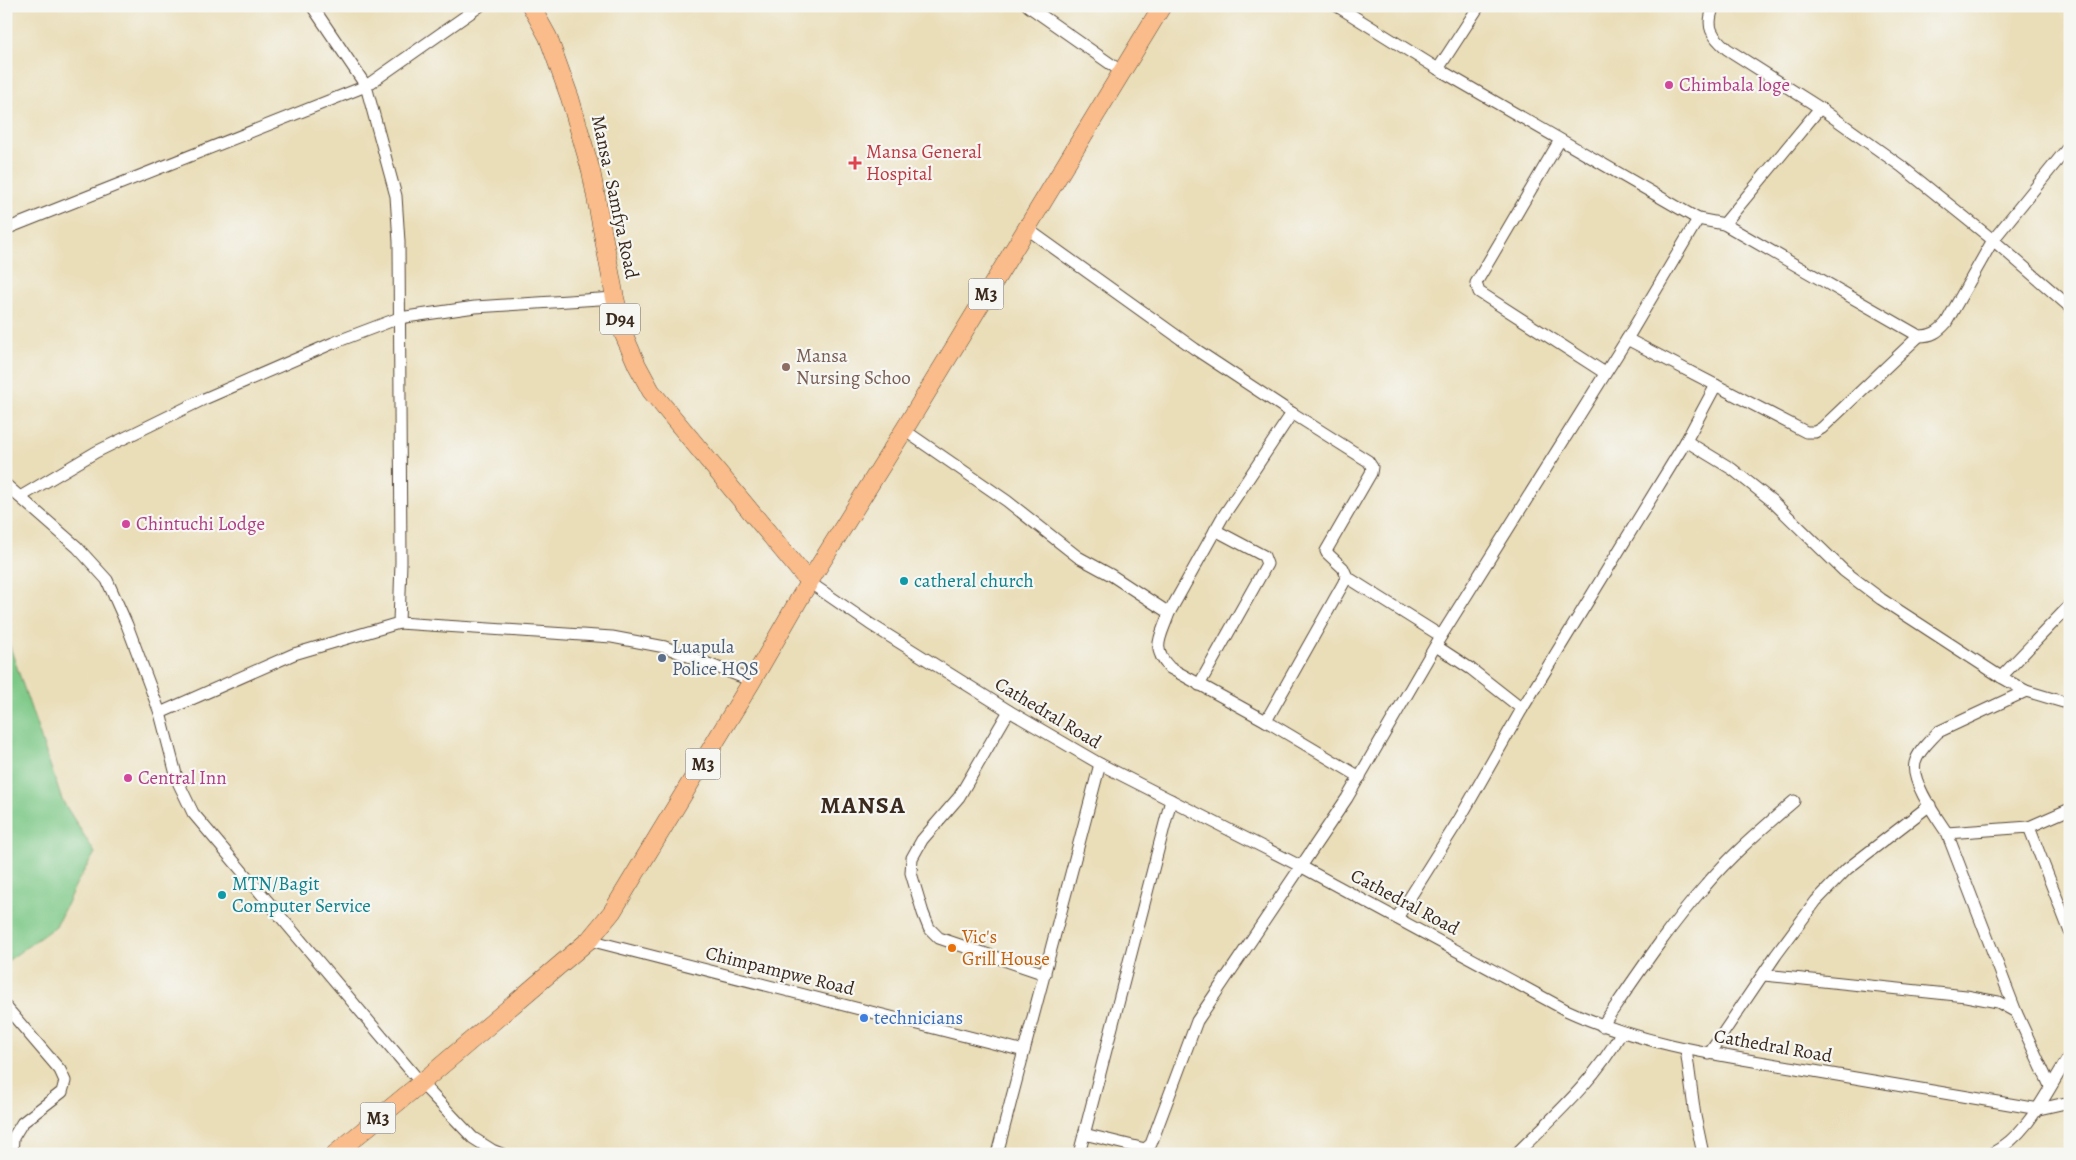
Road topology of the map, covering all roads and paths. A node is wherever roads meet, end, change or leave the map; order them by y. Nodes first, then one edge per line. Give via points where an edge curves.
1 (312, 6) edge
2 (480, 6) edge
3 (532, 6) edge
4 (1028, 6) edge
5 (1162, 6) edge
6 (1336, 6) edge
7 (1480, 6) edge
8 (1714, 6) edge
9 (1438, 70) junction
10 (1122, 72) junction
11 (366, 86) junction
12 (1820, 108) junction
13 (1560, 140) junction
14 (2070, 145) edge
15 (1698, 219) junction
16 (1724, 224) junction
17 (1026, 228) junction
18 (6, 229) edge
19 (1993, 240) junction
20 (615, 298) junction
21 (2070, 307) edge
22 (399, 318) junction
23 (1919, 336) junction
24 (1627, 339) junction
25 (1605, 373) junction
26 (1716, 385) junction
27 (1292, 413) junction
28 (904, 430) junction
29 (1686, 441) junction
30 (6, 485) edge
31 (20, 497) junction
32 (1215, 530) junction
33 (1347, 577) junction
34 (809, 582) junction
35 (2070, 605) edge
36 (1169, 613) junction
37 (399, 623) junction
38 (1438, 641) junction
39 (2000, 677) junction
40 (752, 681) junction
41 (1199, 685) junction
42 (2026, 691) junction
43 (2070, 704) edge
44 (1522, 709) junction
45 (1009, 711) junction
46 (160, 713) junction
47 (1266, 721) junction
48 (1100, 764) junction
49 (1360, 776) junction
50 (1171, 800) junction
51 (1794, 802) dead end
52 (1930, 805) junction
53 (2070, 809) edge
54 (2028, 827) junction
55 (1947, 834) junction
56 (1302, 866) junction
57 (1397, 918) junction
58 (2070, 932) edge
59 (589, 940) junction
60 (1045, 974) junction
61 (1764, 975) junction
62 (6, 1006) edge
63 (2016, 1012) junction
64 (1602, 1026) junction
65 (1620, 1033) junction
66 (1686, 1049) junction
67 (1024, 1051) junction
68 (1709, 1054) junction
69 (2070, 1055) edge
70 (421, 1083) junction
71 (2050, 1086) junction
72 (2070, 1102) edge
73 (2038, 1109) junction
74 (1084, 1134) junction
75 (2000, 1152) edge
76 (12, 1154) edge
77 (335, 1154) edge
78 (502, 1154) edge
79 (997, 1154) edge
80 (1079, 1154) edge
81 (1516, 1154) edge
82 (1703, 1154) edge

1 - 11 street
2 - 11 street
3 - 20 main road, Mansa - Samfya Road / D94 via 548,37 582,136
4 - 10 street
5 - 10 main road, M3
6 - 9 street
7 - 9 street
8 - 12 street via 1710,30 1716,40
9 - 13 street
10 - 17 main road, M3
11 - 18 street
11 - 22 street via 396,196
12 - 16 street
12 - 19 street via 1901,166
13 - 15 street
13 - 25 street via 1476,288
14 - 19 street
15 - 16 street
15 - 24 street
16 - 23 street
17 - 27 street via 1195,349
17 - 28 main road, M3
19 - 21 street
19 - 23 street via 1946,323 1938,332
20 - 22 street via 475,307
20 - 34 main road, Mansa - Samfya Road / D94 via 624,335 651,391
22 - 31 street via 204,398 96,452
22 - 37 street
23 - 26 street via 1815,432 1806,432
24 - 25 street
24 - 26 street
25 - 38 street
26 - 29 street
27 - 32 street
27 - 33 street via 1368,461 1372,467 1326,551 1343,568
28 - 34 main road, M3
28 - 36 street via 1007,501 1078,557
29 - 39 street via 1732,469 1772,500 1844,571 1880,599
29 - 44 street
30 - 31 street
31 - 46 street via 77,547 107,580
32 - 36 street
32 - 41 street via 1264,556 1267,564
33 - 38 street
33 - 47 street
34 - 40 main road, M3
34 - 45 street, Cathedral Road
35 - 39 street
36 - 41 street via 1157,648 1158,654 1170,668
37 - 40 street via 612,637 665,646
37 - 46 street via 294,654
38 - 44 street
38 - 49 street
39 - 42 street
40 - 59 main road, M3 via 612,912
41 - 47 street
42 - 43 street
42 - 52 street via 1938,732 1929,742 1915,761 1914,769
44 - 57 street via 1460,818
45 - 48 street, Cathedral Road
45 - 60 street via 959,797 922,840 912,858 911,874 929,928 939,938
46 - 70 street via 178,782 193,812
47 - 49 street
48 - 50 street, Cathedral Road
48 - 60 street
49 - 56 street
50 - 56 street, Cathedral Road
50 - 74 street
51 - 64 street via 1752,837 1706,884
52 - 55 street
52 - 61 street via 1847,869 1816,901
53 - 54 street
54 - 55 street
54 - 58 street
55 - 63 street
56 - 57 street, Cathedral Road
56 - 74 street via 1197,1021 1148,1148 1145,1150
57 - 64 street, Cathedral Road via 1566,1010
59 - 67 street, Chimpampwe Road
59 - 70 main road, M3
60 - 67 street
61 - 63 street via 1966,996 1998,1002
61 - 68 street
62 - 76 street via 60,1070 65,1081 62,1092 22,1124 13,1138
63 - 71 street
64 - 65 street, Cathedral Road
65 - 66 street, Cathedral Road
65 - 81 street via 1587,1082
66 - 68 street, Cathedral Road
66 - 82 street
67 - 79 street
68 - 73 street, Cathedral Road
69 - 71 street
70 - 77 main road, M3
70 - 78 street via 473,1138
71 - 73 street
72 - 73 street
73 - 75 street
74 - 80 street

